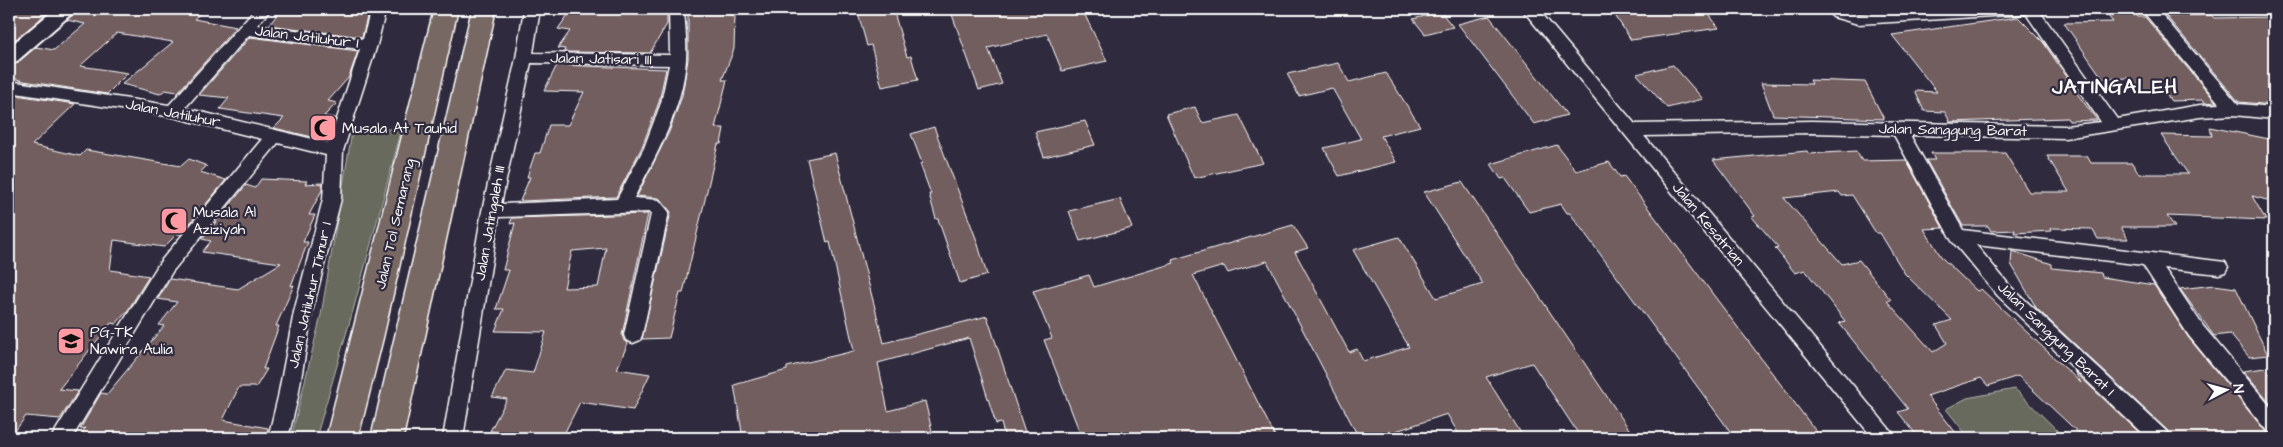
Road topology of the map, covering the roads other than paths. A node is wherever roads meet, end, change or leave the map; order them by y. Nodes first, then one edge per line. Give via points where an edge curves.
1 (67, 9) edge
2 (263, 9) edge
3 (378, 9) edge
4 (446, 9) edge
5 (484, 9) edge
6 (532, 9) edge
7 (677, 9) edge
8 (1530, 9) edge
9 (1832, 9) edge
10 (2029, 9) edge
11 (2149, 9) edge
12 (1916, 12) edge
13 (245, 29) junction
14 (369, 45) junction
15 (9, 57) edge
16 (524, 58) junction
17 (678, 60) junction
18 (9, 86) edge
19 (2233, 109) junction
20 (173, 111) junction
21 (2274, 113) edge
22 (2113, 126) junction
23 (1899, 129) junction
24 (1631, 130) junction
25 (274, 136) junction
26 (335, 150) junction
27 (622, 205) junction
28 (491, 211) junction
29 (1958, 236) junction
30 (2149, 259) junction
31 (2219, 267) dead end
32 (633, 335) dead end
33 (2274, 425) edge
34 (61, 438) edge
35 (278, 438) edge
36 (342, 438) edge
37 (388, 438) edge
38 (453, 438) edge
39 (1885, 438) edge
40 (2160, 438) edge

1 - 15 street
2 - 13 street, Jalan Jatiluhur I
3 - 14 street, Jalan Jatiluhur I
4 - 36 highway, Jalan Tol Semarang
5 - 37 highway
6 - 16 street, Jalan Jatingaleh III
7 - 17 street
8 - 24 street, Jalan Kesatrian
9 - 12 street via 1858,19
10 - 12 street
10 - 22 street
11 - 19 street
13 - 14 street, Jalan Jatiluhur I
13 - 20 street, Jalan Jatiluhur I
14 - 26 street, Jalan Jatiluhur I
16 - 17 street, Jalan Jatisari III
16 - 28 street, Jalan Jatingaleh III
17 - 27 street via 669,103 652,148
18 - 20 street, Jalan Jatiluhur
19 - 21 street, Jalan Sanggung Barat
19 - 22 street, Jalan Sanggung Barat via 2184,113
20 - 25 street, Jalan Jatiluhur
22 - 23 street, Jalan Sanggung Barat via 2065,132
23 - 24 street, Jalan Sanggung Barat
23 - 29 street, Jalan Sanggung Barat I
24 - 39 street, Jalan Kesatrian
25 - 26 street, Jalan Jatiluhur
25 - 34 street via 166,267
26 - 35 street, Jalan Jatiluhur Timur I via 332,199
27 - 28 street
27 - 32 street via 653,205 660,212
28 - 38 street, Jalan Jatingaleh III
29 - 30 street
29 - 40 street, Jalan Sanggung Barat I via 2004,291
30 - 31 street
30 - 33 street via 2196,331

